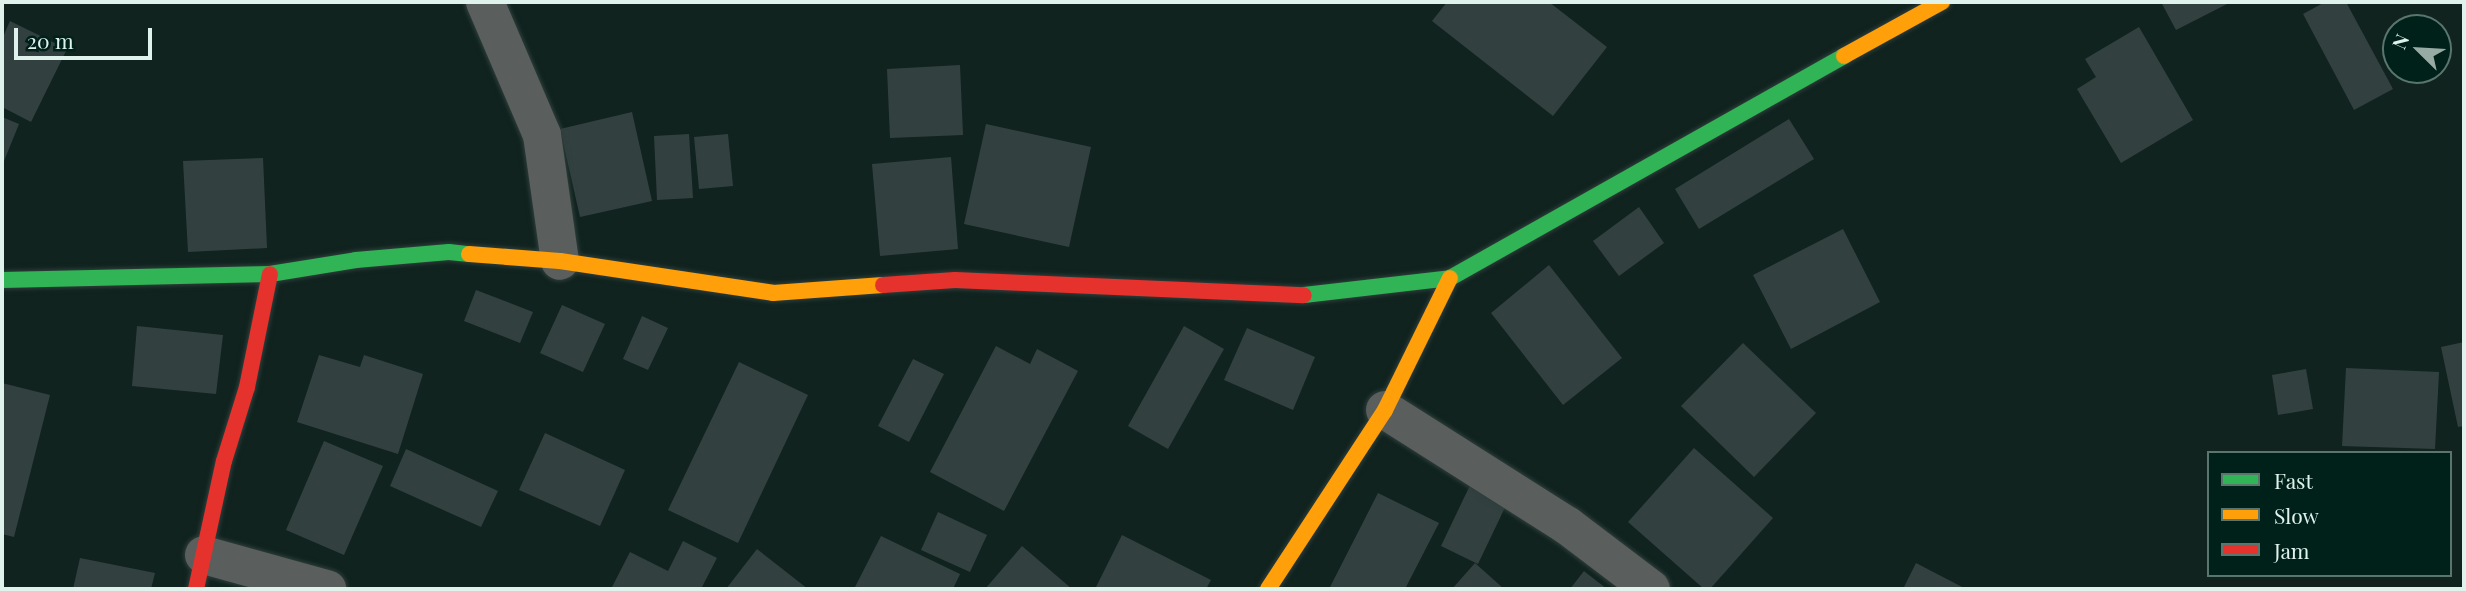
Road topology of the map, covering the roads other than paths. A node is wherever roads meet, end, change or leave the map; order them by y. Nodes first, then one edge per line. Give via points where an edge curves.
1 (485, 2) edge
2 (1942, 2) edge
3 (560, 261) junction
4 (270, 274) junction
5 (1450, 278) junction
6 (2, 280) edge
7 (1385, 410) junction
8 (200, 572) edge
9 (327, 589) edge
10 (1268, 589) edge
11 (1651, 589) edge

1 - 3 street via 542,135
2 - 5 street
3 - 4 street via 449,252
3 - 5 street via 774,293 955,280 1295,296
4 - 6 street
4 - 8 street
5 - 7 street
7 - 10 street
7 - 11 street via 1568,526
8 - 9 street

